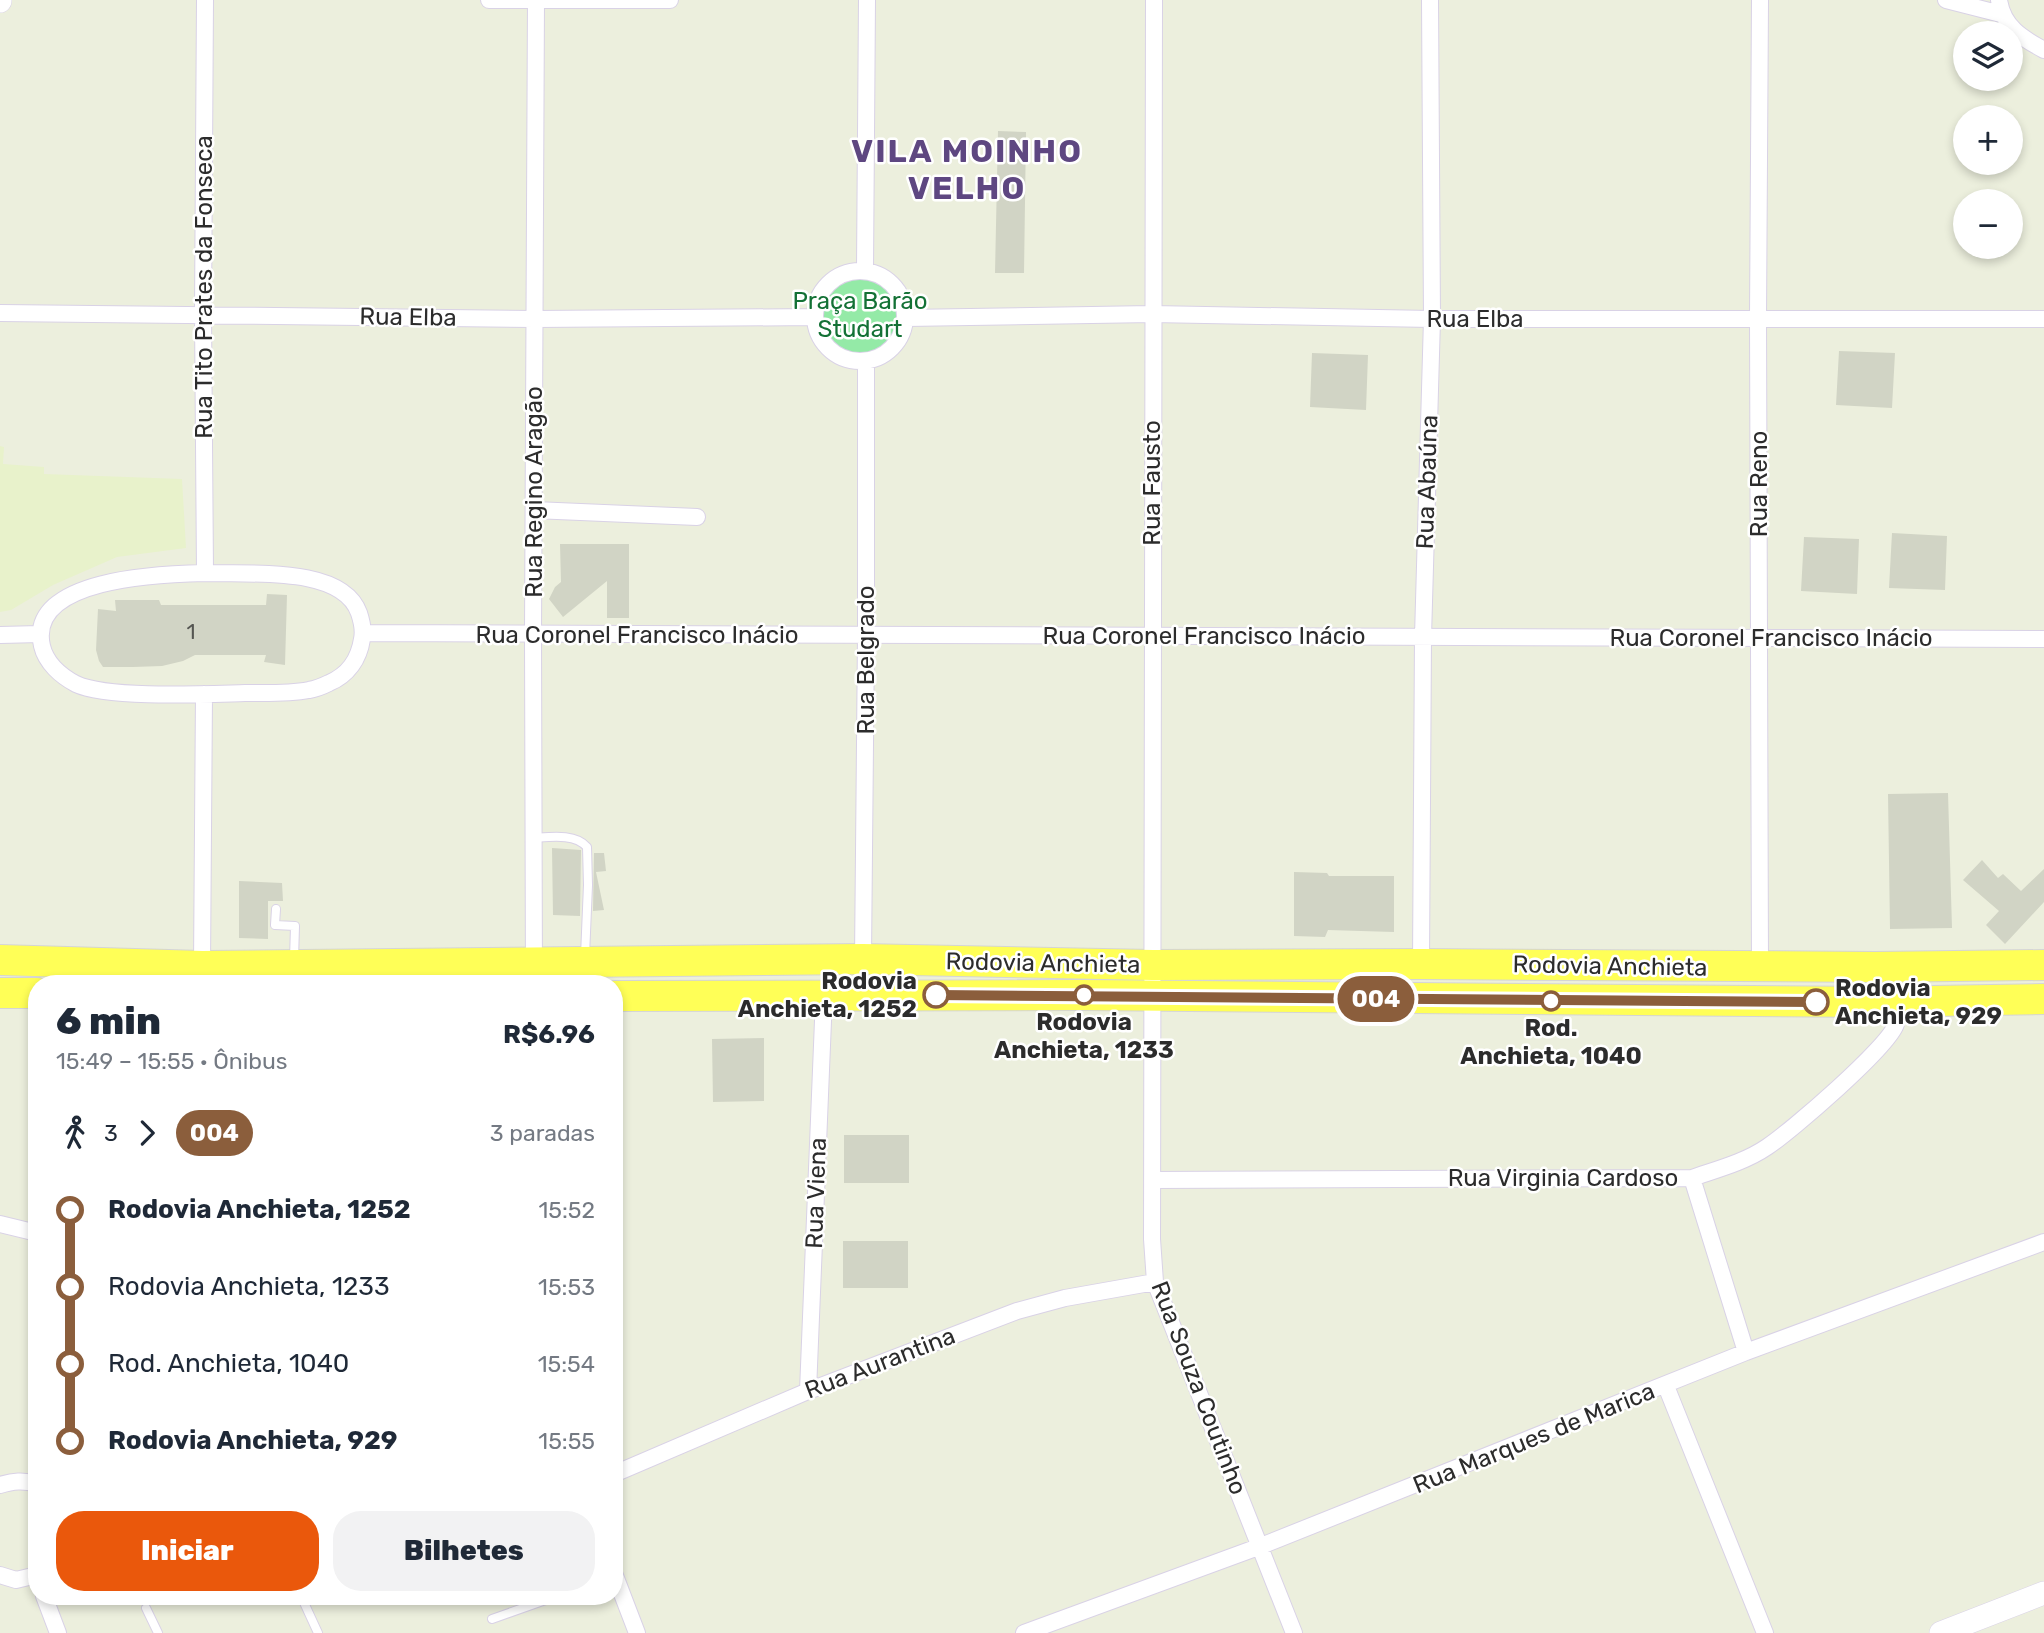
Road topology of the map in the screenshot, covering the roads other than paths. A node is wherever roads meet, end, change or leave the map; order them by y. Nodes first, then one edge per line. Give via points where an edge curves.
1 (205, 0) edge
2 (489, 0) edge
3 (536, 0) edge
4 (670, 0) edge
5 (867, 0) edge
6 (1154, 0) edge
7 (1430, 0) edge
8 (1759, 0) edge
9 (1946, 0) edge
10 (2000, 7) edge
11 (2044, 50) edge
12 (865, 270) junction
13 (0, 313) edge
14 (203, 314) junction
15 (1152, 314) junction
16 (815, 317) junction
17 (906, 318) junction
18 (1758, 318) junction
19 (534, 319) junction
20 (1432, 319) junction
21 (2044, 319) edge
22 (866, 361) junction
23 (534, 510) junction
24 (697, 517) dead end
25 (205, 573) junction
26 (364, 633) junction
27 (40, 634) junction
28 (1152, 634) junction
29 (0, 635) edge
30 (533, 635) junction
31 (866, 636) junction
32 (1423, 637) junction
33 (1760, 639) junction
34 (2044, 639) edge
35 (204, 694) junction
36 (534, 838) junction
37 (276, 909) dead end
38 (863, 959) junction
39 (0, 960) edge
40 (584, 962) junction
41 (1421, 964) junction
42 (1153, 965) junction
43 (2044, 965) edge
44 (202, 966) junction
45 (293, 966) junction
46 (1760, 967) junction
47 (534, 973) edge
48 (0, 993) edge
49 (28, 993) edge
50 (1154, 995) junction
51 (623, 996) edge
52 (824, 996) junction
53 (2044, 999) edge
54 (1896, 1002) junction
55 (1692, 1178) junction
56 (1152, 1180) junction
57 (0, 1224) edge
58 (28, 1231) edge
59 (2044, 1242) edge
60 (1155, 1282) junction
61 (1746, 1352) junction
62 (1666, 1385) junction
63 (808, 1391) junction
64 (623, 1470) edge
65 (28, 1482) edge
66 (0, 1485) edge
67 (1261, 1546) junction
68 (8, 1577) edge
69 (28, 1577) edge
70 (0, 1588) edge
71 (2044, 1594) edge
72 (623, 1598) edge
73 (47, 1605) edge
74 (305, 1605) edge
75 (532, 1605) edge
76 (146, 1608) dead end
77 (492, 1619) dead end
78 (58, 1633) edge
79 (158, 1633) edge
80 (318, 1633) edge
81 (637, 1633) edge
82 (1024, 1633) edge
83 (1294, 1633) edge
84 (1765, 1633) edge
85 (1941, 1633) edge

1 - 14 street, Rua Tito Prates da Fonseca
2 - 3 street
3 - 4 street
3 - 19 street, Rua Regino Aragão
5 - 12 street
6 - 15 street, Rua Fausto
7 - 20 street, Rua Abaúna
8 - 18 street, Rua Reno
9 - 10 street
10 - 11 street via 2006,22 2022,38
12 - 16 street via 850,271 824,288
12 - 17 street via 890,281 899,292
13 - 14 street, Rua Elba
14 - 19 street, Rua Elba
14 - 25 street, Rua Tito Prates da Fonseca
15 - 17 street, Rua Elba
15 - 20 street, Rua Elba
15 - 28 street, Rua Fausto
16 - 19 street, Rua Elba
16 - 22 street via 822,341 831,350 853,361
17 - 22 street via 904,330 889,351
18 - 20 street, Rua Elba
18 - 21 street, Rua Elba
18 - 33 street, Rua Reno
19 - 23 street, Rua Regino Aragão
20 - 32 street, Rua Abaúna
22 - 31 street, Rua Belgrado
23 - 24 street
23 - 30 street, Rua Regino Aragão
25 - 26 street via 328,582 356,605
25 - 27 street via 135,578 74,594 47,613
26 - 30 street, Rua Coronel Francisco Inácio
26 - 35 street via 355,662 331,683 311,690
27 - 29 street
27 - 35 street via 51,665 77,685 97,690
28 - 31 street, Rua Coronel Francisco Inácio
28 - 32 street, Rua Coronel Francisco Inácio
28 - 42 street, Rua Fausto
30 - 31 street, Rua Coronel Francisco Inácio
30 - 36 street, Rua Regino Aragão
31 - 38 street, Rua Belgrado
32 - 33 street, Rua Coronel Francisco Inácio
32 - 41 street, Rua Abaúna
33 - 34 street, Rua Coronel Francisco Inácio
33 - 46 street, Rua Reno
35 - 44 street
36 - 40 lane via 572,838 587,847
36 - 47 street, Rua Regino Aragão
37 - 45 lane via 275,925 295,926
38 - 40 highway, Rodovia Anchieta
38 - 42 highway, Rodovia Anchieta
39 - 44 highway, Rodovia Anchieta
40 - 47 highway, Rodovia Anchieta
41 - 42 highway, Rodovia Anchieta
41 - 46 highway, Rodovia Anchieta
42 - 50 street, Rua Souza Coutinho
43 - 46 highway, Rodovia Anchieta
44 - 45 highway, Rodovia Anchieta
45 - 47 highway, Rodovia Anchieta
48 - 49 highway
50 - 52 highway, Rodovia Anchieta
50 - 54 highway, Rodovia Anchieta
50 - 56 street, Rua Souza Coutinho
51 - 52 highway, Rodovia Anchieta
52 - 63 street, Rua Viena
53 - 54 highway, Rodovia Anchieta
54 - 55 street, Rua Virginia Cardoso via 1896,1024 1889,1037 1768,1147
55 - 56 street, Rua Virginia Cardoso
55 - 61 street
56 - 60 street, Rua Souza Coutinho
57 - 58 street
59 - 61 street, Rua Marques de Marica
60 - 63 street, Rua Aurantina via 1017,1311
60 - 67 street, Rua Souza Coutinho
61 - 62 street, Rua Marques de Marica
62 - 67 street, Rua Marques de Marica
62 - 84 street
63 - 64 street, Rua Aurantina
65 - 66 street
67 - 82 street, Rua Marques de Marica
67 - 83 street, Rua Souza Coutinho
68 - 69 street
68 - 70 street
71 - 85 street
72 - 81 street
73 - 78 street
74 - 80 lane
75 - 77 lane
76 - 79 lane

